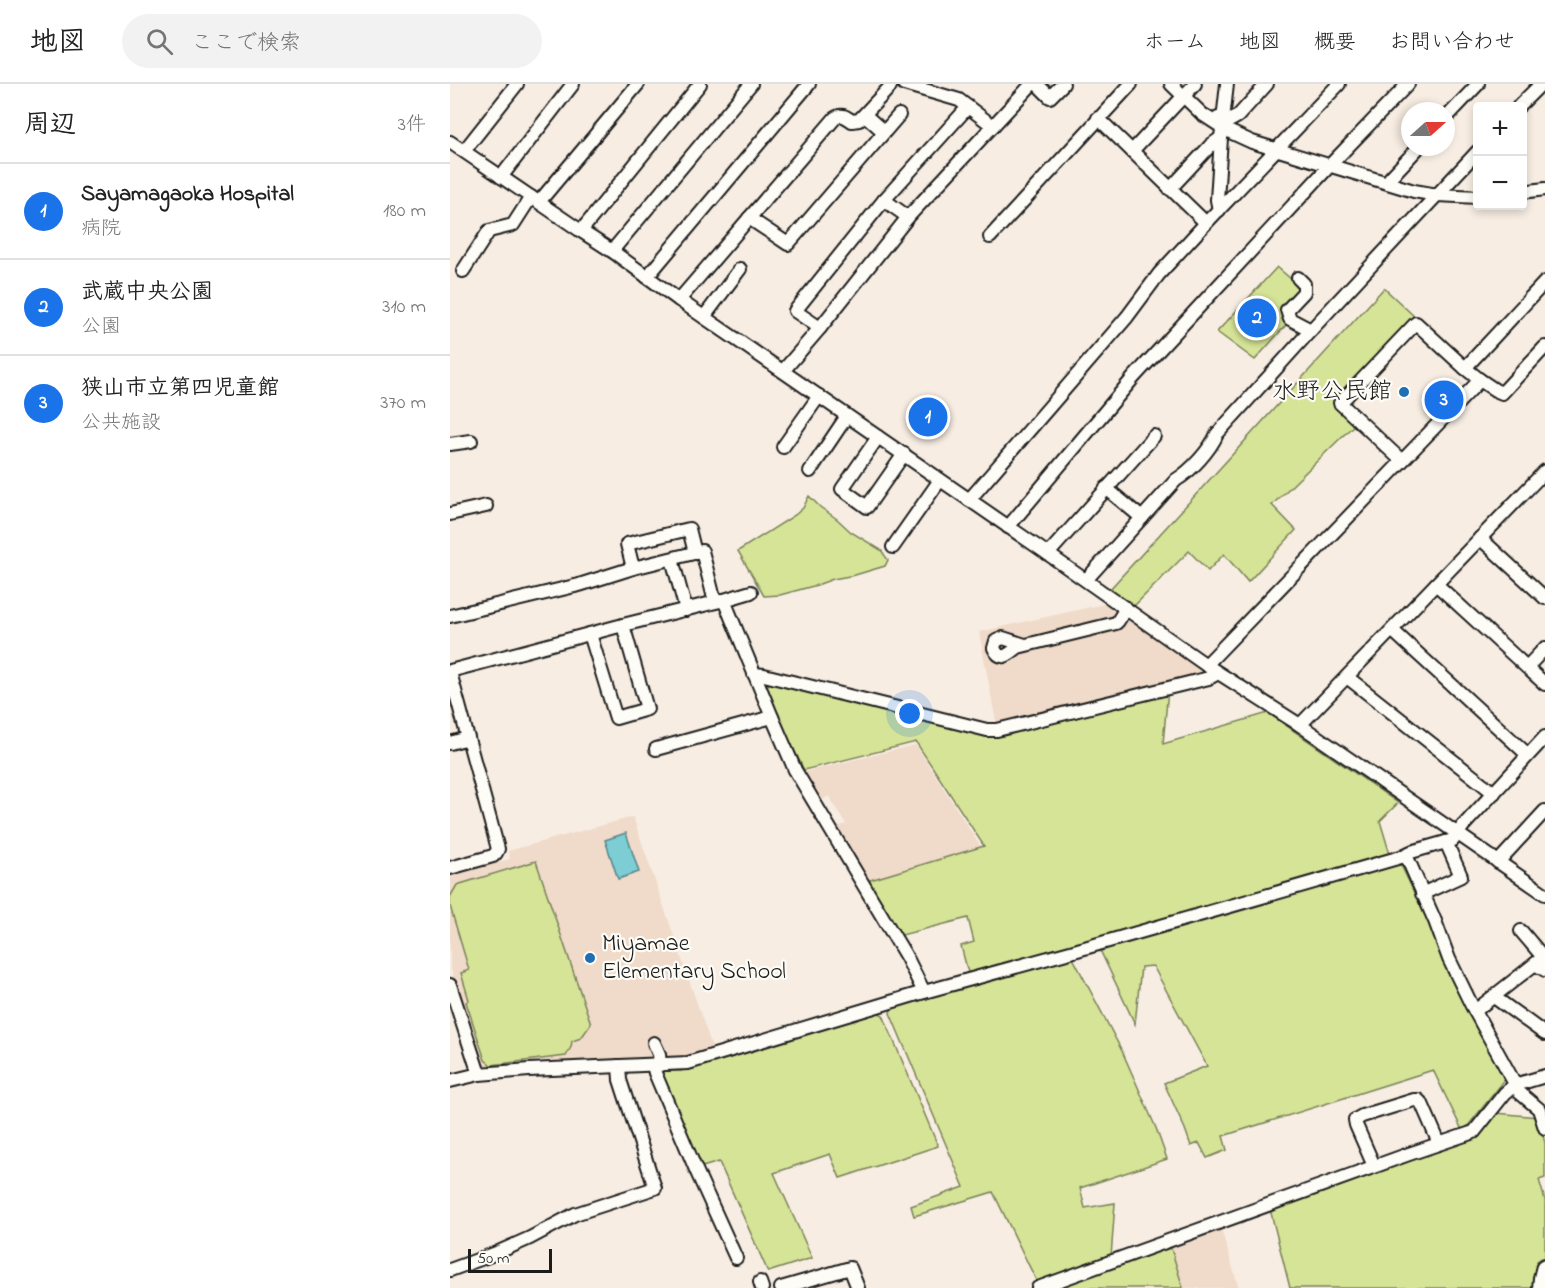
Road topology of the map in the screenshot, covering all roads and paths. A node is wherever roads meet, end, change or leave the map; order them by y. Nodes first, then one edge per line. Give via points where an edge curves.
1 (517, 84) edge
2 (573, 84) edge
3 (638, 84) edge
4 (700, 84) edge
5 (751, 84) edge
6 (809, 84) edge
7 (891, 84) edge
8 (904, 84) edge
9 (1032, 84) edge
10 (1037, 84) edge
11 (1063, 84) edge
12 (1131, 84) edge
13 (1172, 84) edge
14 (1227, 84) edge
15 (1267, 84) edge
16 (1339, 84) edge
17 (1408, 84) edge
18 (1478, 84) edge
19 (1540, 84) edge
20 (924, 86) edge
21 (1187, 89) edge
22 (1522, 102) edge
23 (968, 107) junction
24 (1455, 108) edge
25 (865, 115) junction
26 (899, 115) dead end
27 (1098, 118) junction
28 (993, 126) junction
29 (1224, 127) junction
30 (884, 132) junction
31 (1279, 148) junction
32 (455, 149) edge
33 (1132, 151) junction
34 (1411, 156) edge
35 (1473, 156) edge
36 (1332, 163) junction
37 (501, 177) junction
38 (1390, 178) junction
39 (1170, 189) junction
40 (1545, 189) edge
41 (1473, 191) edge
42 (1527, 191) edge
43 (1440, 192) junction
44 (1545, 195) edge
45 (1473, 196) edge
46 (1527, 197) edge
47 (535, 200) junction
48 (884, 200) junction
49 (1219, 210) junction
50 (908, 217) junction
51 (749, 218) junction
52 (1206, 223) junction
53 (581, 231) junction
54 (990, 237) dead end
55 (612, 251) junction
56 (740, 269) dead end
57 (463, 271) dead end
58 (647, 277) junction
59 (1298, 278) dead end
60 (1545, 282) edge
61 (679, 300) junction
62 (704, 317) junction
63 (820, 328) junction
64 (1311, 330) junction
65 (1545, 347) edge
66 (1464, 368) junction
67 (783, 371) junction
68 (1480, 380) junction
69 (819, 396) junction
70 (847, 416) junction
71 (1154, 436) dead end
72 (878, 437) junction
73 (471, 441) dead end
74 (450, 444) edge
75 (783, 447) dead end
76 (904, 454) junction
77 (1402, 461) junction
78 (810, 471) dead end
79 (1545, 471) edge
80 (940, 480) junction
81 (1106, 488) junction
82 (969, 500) junction
83 (486, 506) dead end
84 (450, 514) edge
85 (1142, 518) junction
86 (1008, 527) junction
87 (1480, 538) junction
88 (892, 547) dead end
89 (695, 553) junction
90 (1048, 554) junction
91 (672, 559) junction
92 (633, 568) junction
93 (1086, 580) junction
94 (1436, 584) junction
95 (751, 592) dead end
96 (1545, 598) edge
97 (720, 601) junction
98 (1126, 608) junction
99 (686, 610) junction
100 (450, 616) edge
101 (623, 625) junction
102 (1392, 630) junction
103 (590, 634) junction
104 (1025, 645) dead end
105 (1545, 648) edge
106 (1206, 665) junction
107 (1527, 666) junction
108 (450, 671) edge
109 (1218, 673) junction
110 (754, 674) junction
111 (1347, 677) junction
112 (1545, 684) edge
113 (453, 693) edge
114 (772, 717) junction
115 (1300, 725) junction
116 (1545, 737) edge
117 (468, 738) junction
118 (450, 743) edge
119 (656, 749) dead end
120 (1528, 755) junction
121 (1494, 793) junction
122 (1545, 811) edge
123 (1458, 835) junction
124 (1446, 842) junction
125 (1406, 855) junction
126 (1498, 862) junction
127 (450, 868) edge
128 (1544, 891) edge
129 (1422, 894) junction
130 (1521, 931) dead end
131 (1542, 962) edge
132 (450, 985) edge
133 (924, 992) junction
134 (1494, 997) junction
135 (1475, 1011) junction
136 (1545, 1034) edge
137 (654, 1043) dead end
138 (656, 1065) junction
139 (619, 1066) junction
140 (479, 1074) junction
141 (1545, 1076) edge
142 (450, 1081) edge
143 (1515, 1084) junction
144 (1545, 1128) edge
145 (1439, 1143) junction
146 (1374, 1166) junction
147 (735, 1258) dead end
148 (1545, 1265) edge
149 (450, 1270) edge
150 (808, 1284) edge
151 (781, 1288) edge
152 (858, 1288) edge
153 (1038, 1288) edge
154 (1539, 1288) edge

1 - 32 street
2 - 37 street
3 - 47 street
4 - 53 street
5 - 55 street
6 - 58 street
7 - 25 street
8 - 20 street
9 - 28 street
10 - 11 street via 1050,97
12 - 27 street
13 - 21 street
14 - 29 street
15 - 29 street
16 - 31 street
17 - 36 street
18 - 24 street
19 - 22 street
20 - 23 street
21 - 29 street
21 - 33 street
23 - 28 street
23 - 48 street
25 - 30 street
25 - 51 street via 852,121 843,115 835,118
26 - 30 street
27 - 33 street
27 - 54 street
28 - 50 street
29 - 31 street via 1233,126
29 - 39 street
29 - 49 street
30 - 51 street via 788,244
31 - 36 street
31 - 49 street
32 - 37 street
33 - 39 street
34 - 38 street
35 - 43 street
36 - 38 street
36 - 43 street via 1413,191
36 - 86 street via 1134,377
37 - 47 street
38 - 43 street
39 - 52 street
40 - 42 street
41 - 43 street
43 - 45 street
43 - 64 street
44 - 46 street
47 - 53 street
47 - 57 street via 513,225 489,231
48 - 50 street
48 - 63 street via 795,312
49 - 52 street
50 - 63 street
51 - 61 street
52 - 82 street
53 - 55 street
55 - 58 street
56 - 62 street
58 - 61 street
59 - 64 street via 1304,284 1304,292 1287,310 1290,319
60 - 66 street
61 - 62 street
62 - 67 street
63 - 67 street
64 - 85 street via 1185,475
65 - 68 street via 1502,393
66 - 68 street
66 - 77 street via 1416,323 1340,403
67 - 69 street
68 - 77 street
69 - 70 street
69 - 75 street
70 - 72 street
70 - 78 street
71 - 81 street
72 - 76 street
72 - 76 street via 842,489 867,507
73 - 74 street
76 - 80 street
77 - 106 street
79 - 87 street
80 - 82 street
80 - 88 street
81 - 85 street
81 - 90 street
82 - 86 street
83 - 84 street
85 - 93 street
86 - 90 street
87 - 94 street
87 - 96 street
89 - 91 street
89 - 92 street via 689,529 627,544
89 - 97 street via 702,551
90 - 93 street
91 - 92 street
91 - 99 street
92 - 100 street
93 - 98 street
94 - 102 street
94 - 107 street
95 - 97 street
97 - 99 street
97 - 110 street
98 - 104 street via 1116,623
98 - 106 street
99 - 101 street
101 - 103 street
101 - 103 street via 647,709 616,718
102 - 111 street
102 - 120 street
103 - 108 street
105 - 107 street
106 - 109 street
107 - 112 street
108 - 113 street
109 - 110 street via 997,730
109 - 115 street
110 - 114 street
111 - 115 street
111 - 121 street
113 - 117 street
114 - 119 street
114 - 133 street via 795,770
115 - 123 street
116 - 120 street
117 - 118 street
117 - 127 street via 498,849 493,856
120 - 121 street
121 - 123 street
122 - 126 street
123 - 124 street
123 - 126 street
124 - 125 street
124 - 129 street via 1461,876
125 - 129 street
125 - 133 street
126 - 128 street
129 - 135 street
130 - 131 street
131 - 134 street
132 - 140 street
133 - 138 street via 688,1063
134 - 135 street
134 - 136 street
135 - 143 street
137 - 138 street via 659,1054
138 - 139 street
138 - 147 street via 655,1073
139 - 140 street
139 - 149 street via 620,1080 655,1188 575,1214 530,1239
140 - 142 street
141 - 143 street
143 - 144 street via 1539,1109
143 - 145 street via 1474,1132
145 - 146 street
145 - 146 street via 1418,1100 1362,1116 1355,1120 1356,1125
146 - 153 street
148 - 154 street
150 - 151 street
150 - 152 street via 850,1268

